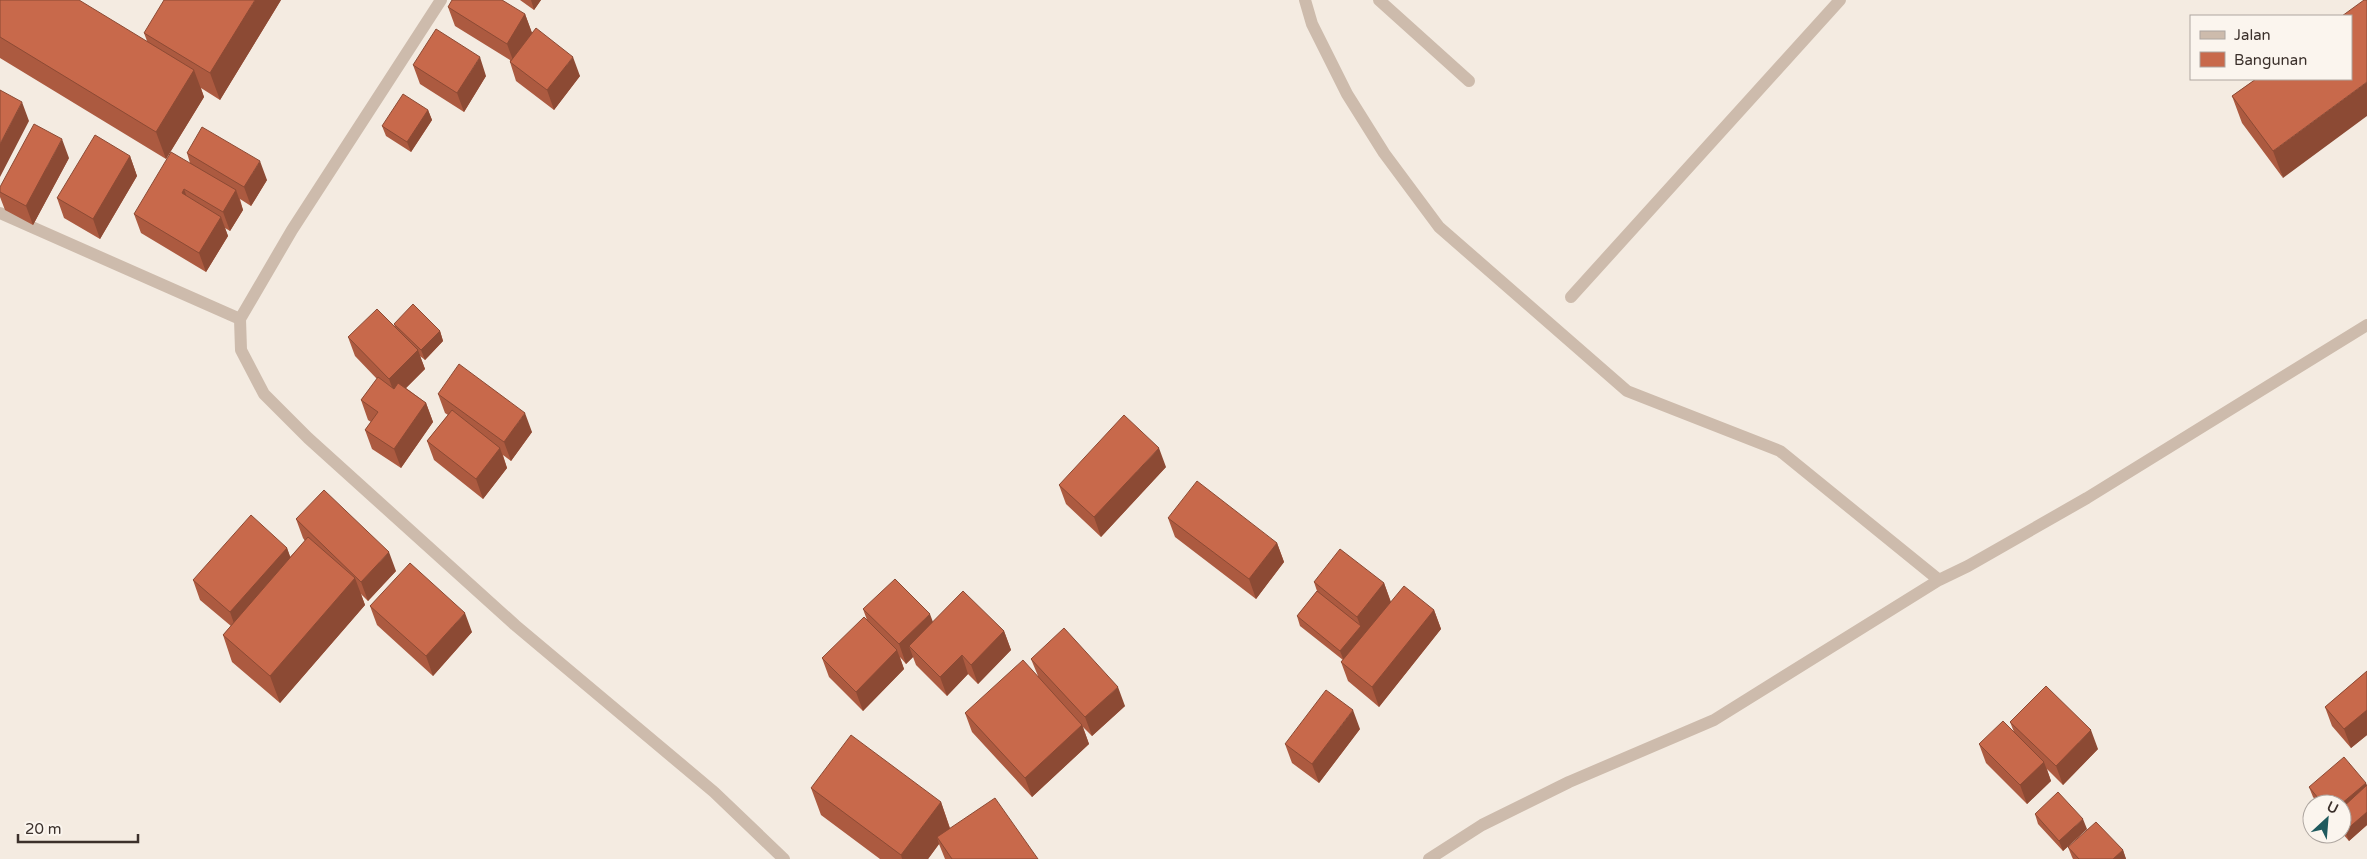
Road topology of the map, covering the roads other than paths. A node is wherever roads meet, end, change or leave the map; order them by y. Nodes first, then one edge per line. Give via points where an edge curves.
1 (440, 0) edge
2 (1305, 0) edge
3 (1379, 0) edge
4 (1840, 0) edge
5 (1469, 81) dead end
6 (0, 214) edge
7 (1571, 297) dead end
8 (240, 319) junction
9 (2367, 325) edge
10 (1939, 580) junction
11 (784, 859) edge
12 (1429, 859) edge

1 - 8 street via 292,230
2 - 10 street via 1312,24 1347,94 1384,154 1439,227 1626,390 1780,451
3 - 5 street
4 - 7 street
6 - 8 street
8 - 11 street via 241,350 264,394 308,438 514,625 714,792
9 - 10 street via 2087,498
10 - 12 street via 1714,720 1569,782 1482,825

